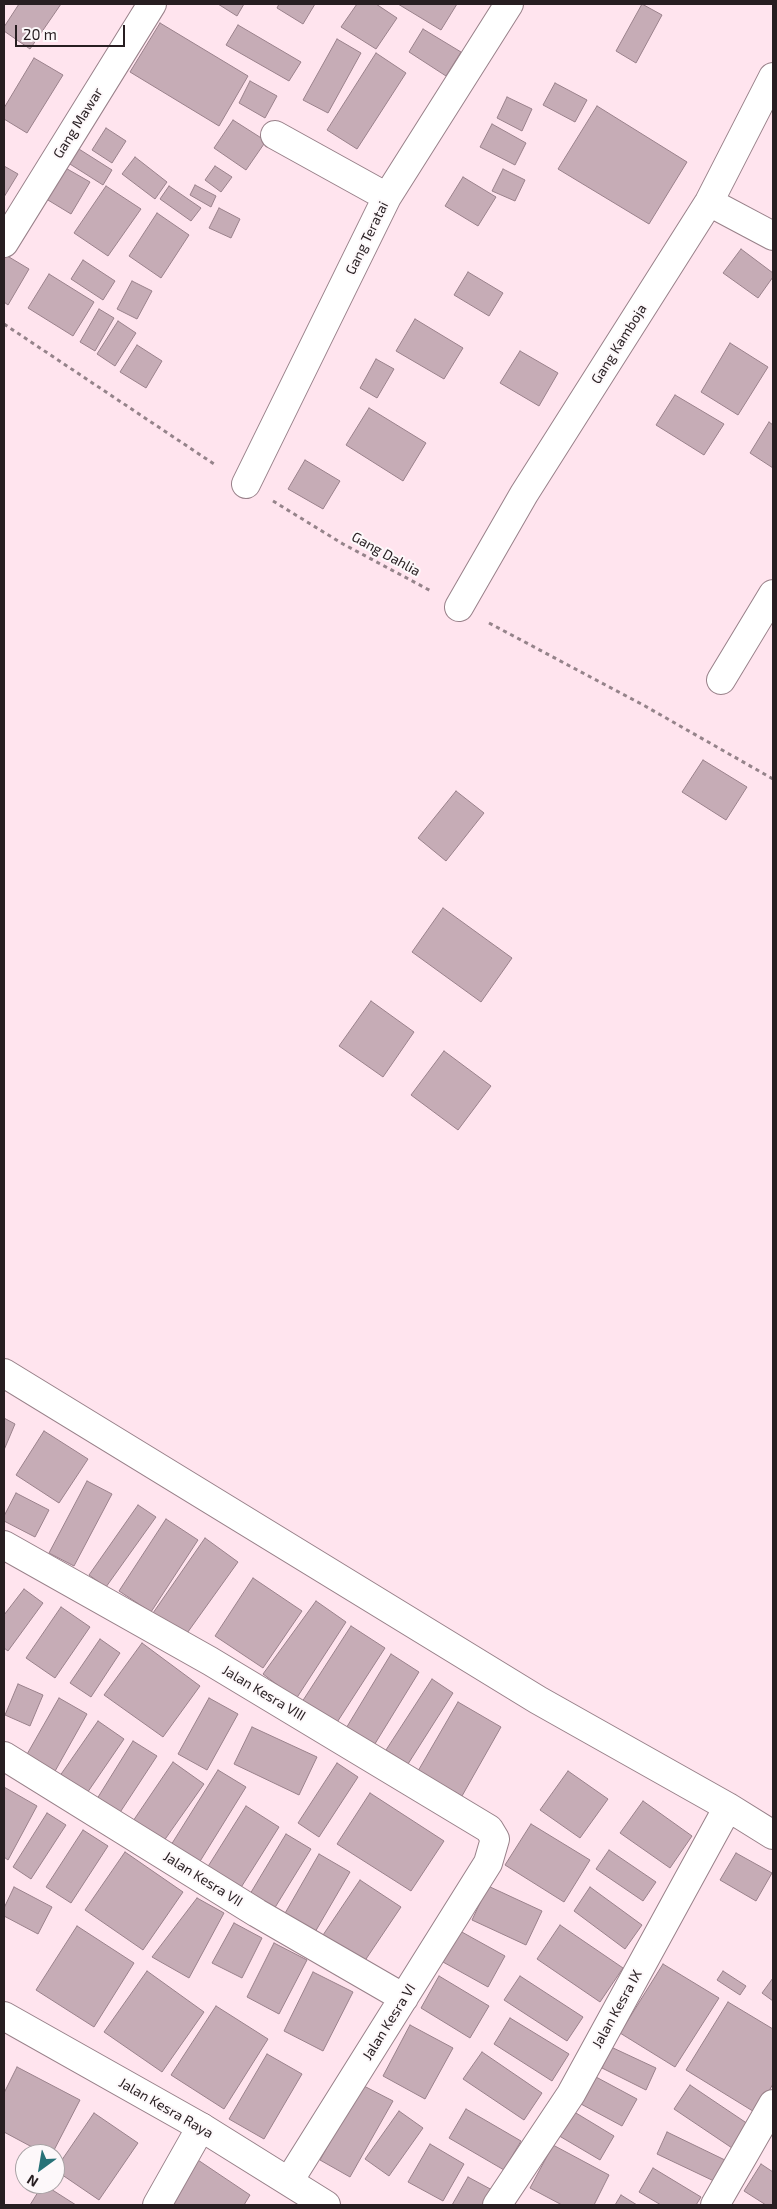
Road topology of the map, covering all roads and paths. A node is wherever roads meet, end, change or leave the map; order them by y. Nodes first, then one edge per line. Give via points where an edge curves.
1 (152, 4) edge
2 (509, 4) edge
3 (773, 77) edge
4 (275, 135) dead end
5 (387, 197) junction
6 (709, 202) junction
7 (773, 236) edge
8 (4, 243) edge
9 (4, 324) edge
10 (246, 484) junction
11 (773, 594) edge
12 (460, 607) junction
13 (721, 680) dead end
14 (773, 779) edge
15 (4, 1373) edge
16 (6, 1550) edge
17 (4, 1756) edge
18 (728, 1807) junction
19 (773, 1835) edge
20 (488, 1862) joint
21 (404, 1998) junction
22 (4, 2016) edge
23 (773, 2104) edge
24 (201, 2127) junction
25 (288, 2181) junction
26 (157, 2205) edge
27 (326, 2205) edge
28 (497, 2205) edge
29 (715, 2205) edge

1 - 8 street, Gang Mawar
2 - 5 street, Gang Teratai
3 - 6 street, Gang Kamboja
4 - 5 street
5 - 10 street, Gang Teratai
6 - 7 street
6 - 12 street, Gang Kamboja via 524,494
9 - 10 path, Gang Dahlia
10 - 12 path, Gang Dahlia via 343,544
11 - 13 street
12 - 14 path, Gang Dahlia
15 - 18 street via 538,1700
16 - 20 street, Jalan Kesra VIII via 210,1661 489,1829 495,1839
17 - 21 street, Jalan Kesra VII via 257,1913
18 - 19 street
18 - 28 street, Jalan Kesra IX via 571,2094
20 - 21 street, Jalan Kesra VI
21 - 25 street, Jalan Kesra VI
22 - 24 street, Jalan Kesra Raya
23 - 29 street
24 - 25 street, Jalan Kesra Raya
24 - 26 street
25 - 27 street, Jalan Kesra Raya

